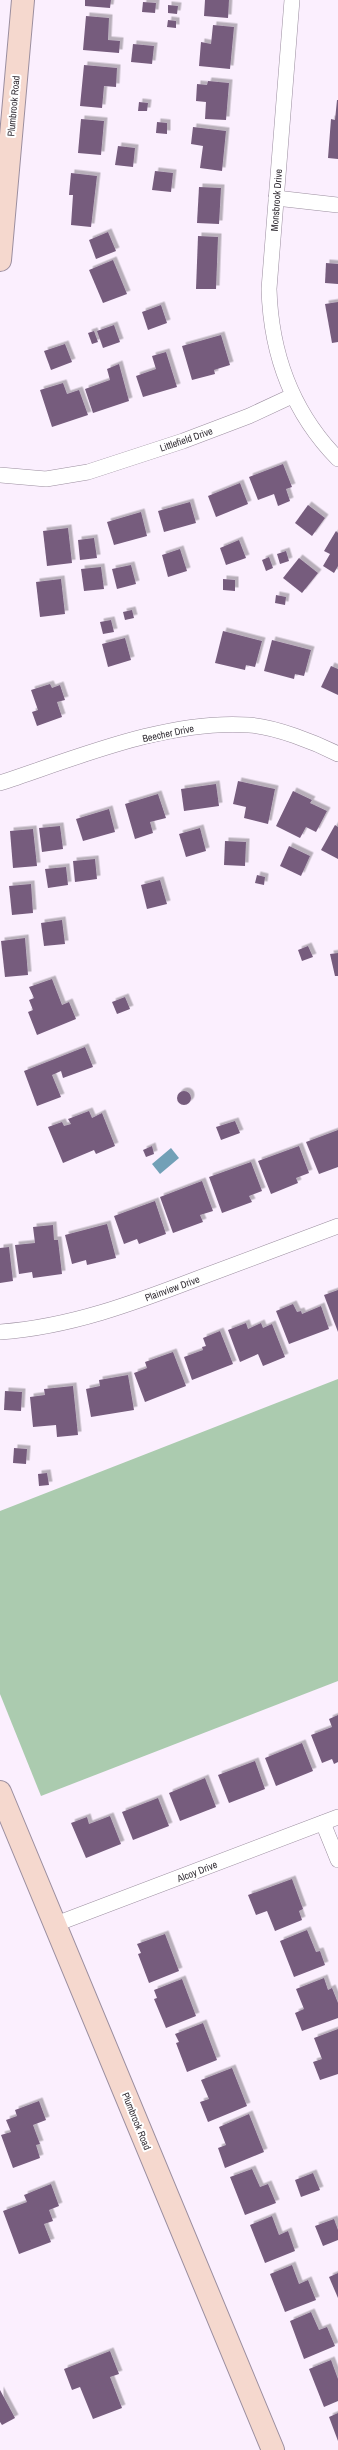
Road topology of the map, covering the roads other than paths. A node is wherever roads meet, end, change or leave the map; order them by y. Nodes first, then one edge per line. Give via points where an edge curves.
1 (23, 0) edge
2 (292, 0) edge
3 (4, 156) edge
4 (276, 198) junction
5 (338, 205) edge
6 (0, 260) edge
7 (292, 396) junction
8 (338, 459) edge
9 (0, 475) edge
10 (338, 754) edge
11 (0, 783) edge
12 (338, 1226) edge
13 (0, 1332) edge
14 (0, 1792) edge
15 (338, 1817) edge
16 (323, 1823) junction
17 (338, 1860) edge
18 (56, 1924) junction
19 (273, 2450) edge

1 - 3 street, Plumbrook Road
2 - 4 street, Monsbrook Drive
3 - 6 street, Plumbrook Road
4 - 5 street
4 - 7 street, Monsbrook Drive via 270,308 278,359
7 - 8 street via 313,430
7 - 9 street, Littlefield Drive via 249,416 183,441 88,472 46,479
10 - 11 street, Beecher Drive via 274,730 251,725 223,724 160,733
12 - 13 street, Plainview Drive via 94,1315 58,1325
14 - 18 street, Plumbrook Road
15 - 16 street, Alcoy Drive
16 - 17 street
16 - 18 street, Alcoy Drive
18 - 19 street, Plumbrook Road

